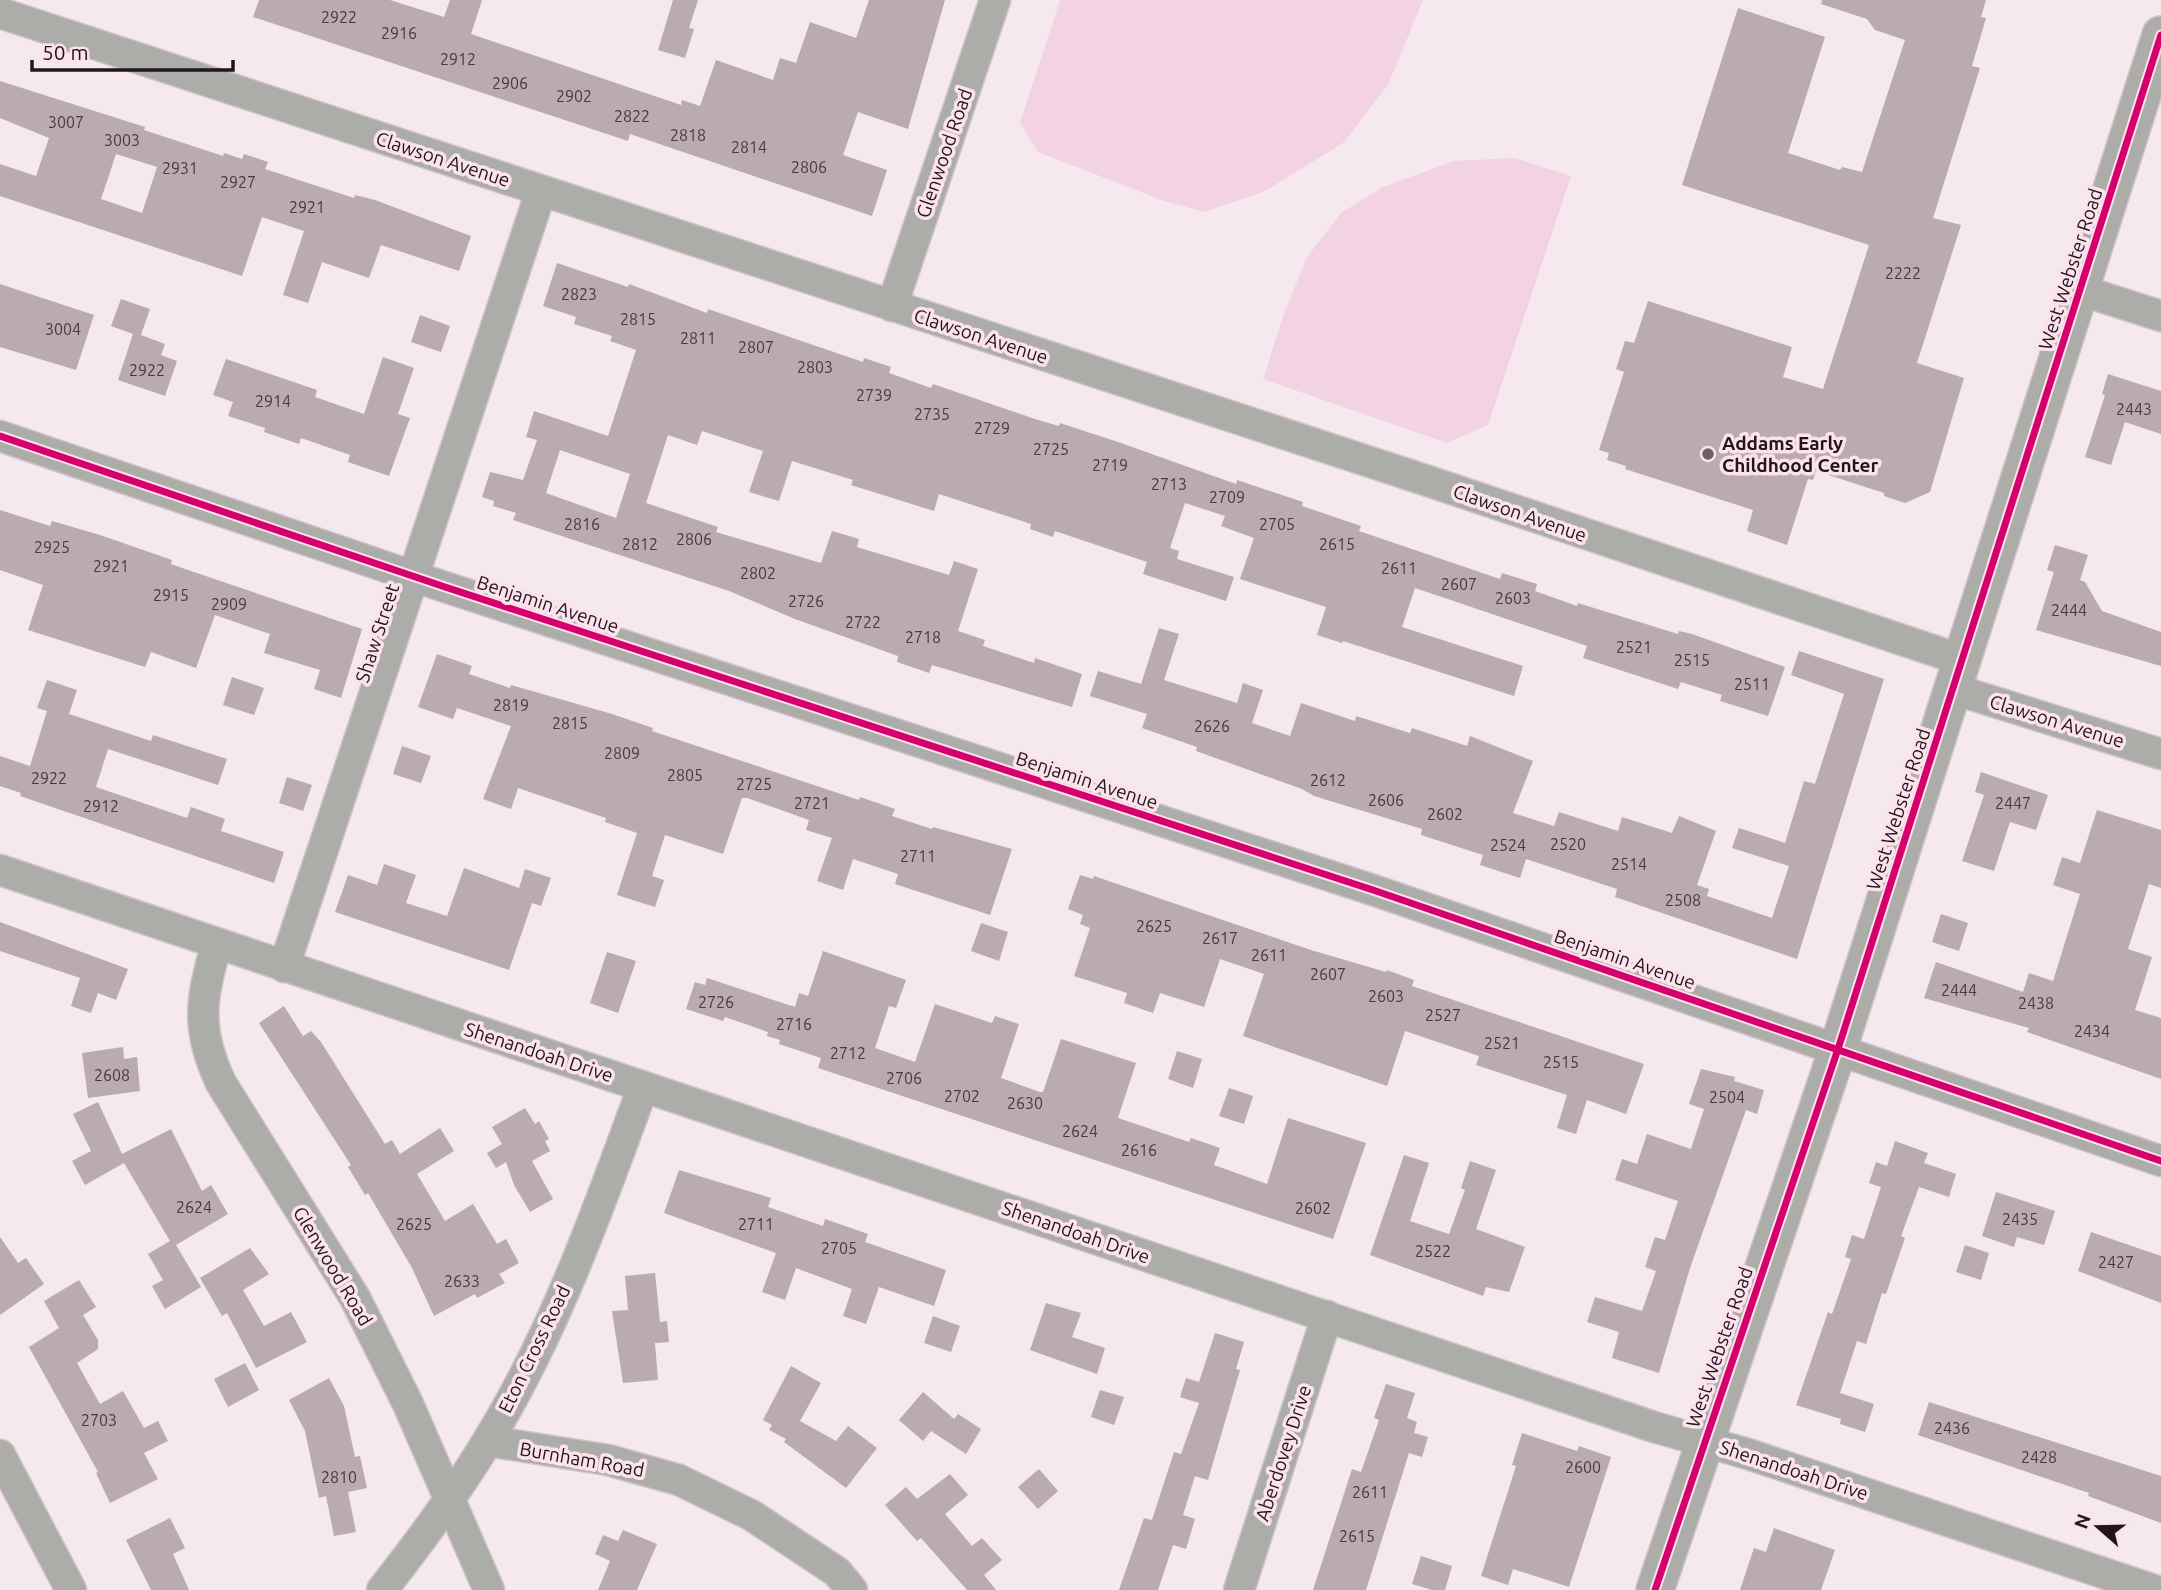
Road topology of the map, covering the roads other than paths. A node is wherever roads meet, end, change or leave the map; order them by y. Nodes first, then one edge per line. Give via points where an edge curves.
1 (995, 0) edge
2 (0, 13) edge
3 (2161, 35) edge
4 (541, 191) junction
5 (2080, 289) junction
6 (892, 306) junction
7 (2161, 316) edge
8 (0, 436) edge
9 (413, 576) junction
10 (1958, 674) junction
11 (2161, 754) edge
12 (0, 870) edge
13 (217, 944) junction
14 (284, 967) junction
15 (1838, 1049) junction
16 (643, 1087) junction
17 (2161, 1161) edge
18 (1327, 1316) junction
19 (488, 1441) junction
20 (1703, 1441) junction
21 (0, 1455) edge
22 (449, 1499) junction
23 (71, 1590) edge
24 (382, 1590) edge
25 (489, 1590) edge
26 (852, 1590) edge
27 (1239, 1590) edge
28 (1655, 1590) edge
29 (2154, 1590) edge

1 - 6 street, Glenwood Road
2 - 4 street, Clawson Avenue
3 - 5 street, West Webster Road
4 - 6 street, Clawson Avenue
4 - 9 street, Shaw Street
5 - 7 street
5 - 10 street, West Webster Road
6 - 10 street, Clawson Avenue
8 - 9 street, Benjamin Avenue
9 - 14 street, Shaw Street
9 - 15 street, Benjamin Avenue via 1373,890
10 - 11 street, Clawson Avenue
10 - 15 street, West Webster Road
12 - 13 street, Shenandoah Drive
13 - 14 street, Shenandoah Drive
13 - 22 street, Glenwood Road via 202,1011 208,1056 220,1083 355,1298
14 - 16 street, Shenandoah Drive
15 - 17 street, Benjamin Avenue
15 - 20 street, West Webster Road
16 - 18 street, Shenandoah Drive
16 - 19 street, Eton Cross Road via 574,1267
18 - 20 street, Shenandoah Drive
18 - 27 street, Aberdovey Drive
19 - 22 street, Eton Cross Road
19 - 26 street, Burnham Road via 608,1460 679,1480 751,1515 837,1572
20 - 28 street, West Webster Road
20 - 29 street, Shenandoah Drive
21 - 23 street
22 - 24 street, Eton Cross Road
22 - 25 street, Glenwood Road

